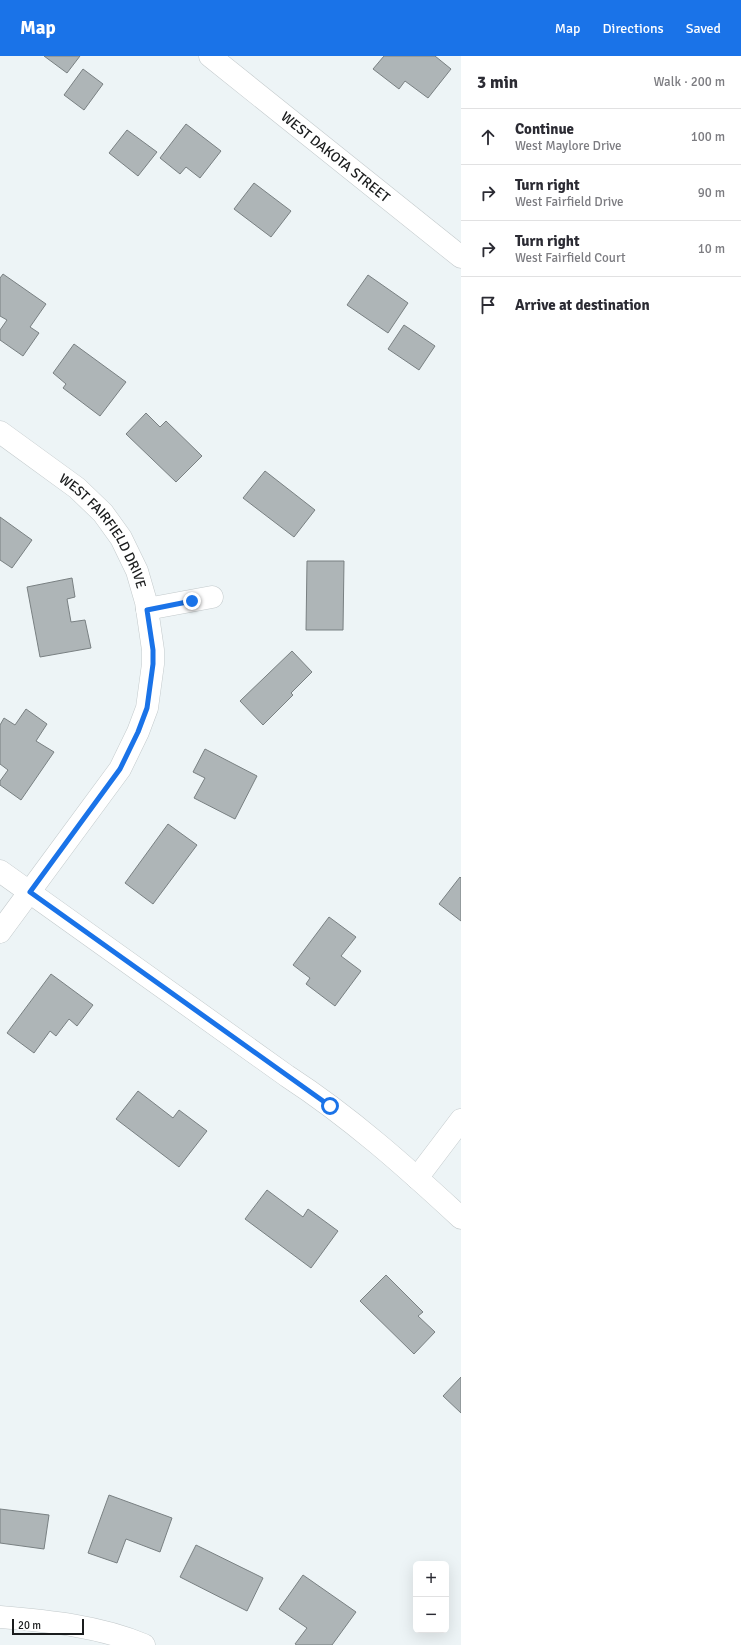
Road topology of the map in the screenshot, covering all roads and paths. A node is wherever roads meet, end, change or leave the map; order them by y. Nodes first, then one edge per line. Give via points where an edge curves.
1 (210, 56) edge
2 (461, 257) edge
3 (0, 432) edge
4 (212, 598) dead end
5 (147, 610) junction
6 (0, 871) edge
7 (30, 892) junction
8 (0, 932) edge
9 (461, 1120) edge
10 (417, 1178) junction
11 (461, 1218) edge
12 (0, 1617) edge
13 (144, 1645) edge

1 - 2 street, WEST DAKOTA STREET
3 - 5 street, WEST FAIRFIELD DRIVE via 77,488 103,513 121,538 137,571
4 - 5 street
5 - 7 street, WEST FAIRFIELD DRIVE via 153,664 147,708 138,732 120,769
6 - 7 street
7 - 8 street, WEST FAIRFIELD DRIVE
7 - 10 street via 318,1096
9 - 10 street
10 - 11 street
12 - 13 street via 60,1623 108,1633

